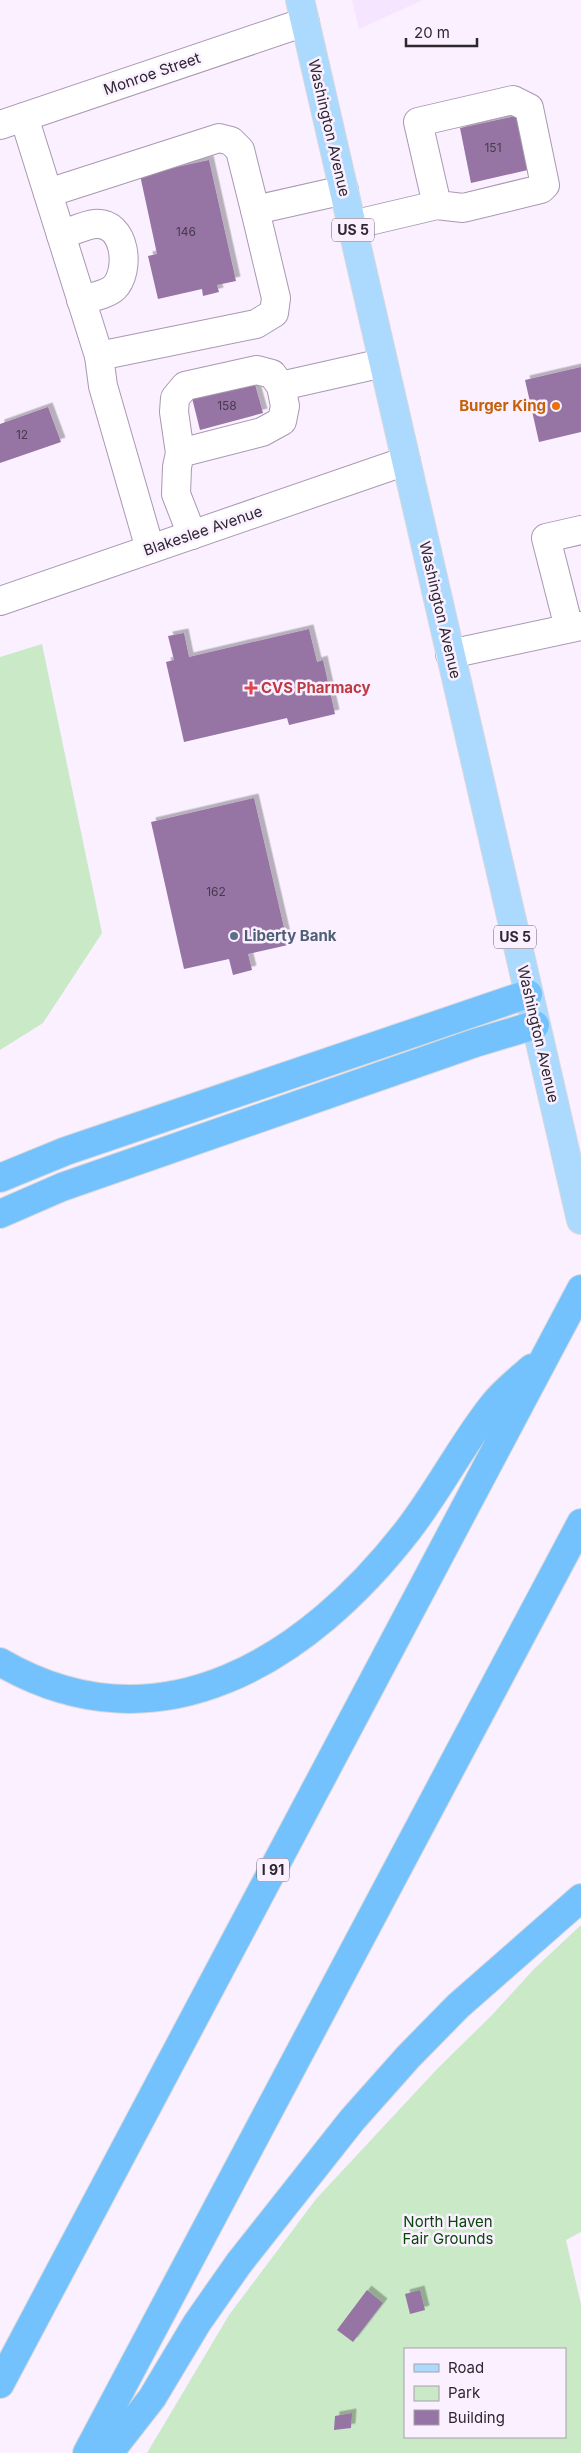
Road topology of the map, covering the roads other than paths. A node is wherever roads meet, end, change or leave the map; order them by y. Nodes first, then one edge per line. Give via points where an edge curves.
1 (302, 11) edge
2 (12, 121) edge
3 (344, 190) junction
4 (48, 193) junction
5 (437, 205) junction
6 (255, 210) junction
7 (352, 225) junction
8 (61, 235) junction
9 (81, 300) junction
10 (99, 356) junction
11 (384, 364) junction
12 (281, 386) junction
13 (180, 453) junction
14 (406, 461) junction
15 (581, 530) edge
16 (192, 535) junction
17 (150, 549) junction
18 (0, 601) edge
19 (575, 627) edge
20 (450, 654) junction
21 (528, 994) junction
22 (535, 1025) junction
23 (0, 1178) edge
24 (0, 1214) edge
25 (581, 1220) edge
26 (581, 1289) edge
27 (552, 1344) junction
28 (581, 1523) edge
29 (0, 1662) edge
30 (581, 1898) edge
31 (0, 2384) edge
32 (87, 2453) edge
33 (109, 2453) edge

1 - 2 street, Monroe Street
1 - 3 main road, Washington Avenue / US 5
2 - 4 street
3 - 6 street
3 - 7 main road, Washington Avenue / US 5
4 - 6 street via 219,138 232,141 240,150
4 - 8 street
5 - 5 street via 463,208 541,189 545,185 529,108 513,100 418,122
5 - 7 street
6 - 10 street via 276,298 274,313 256,324
7 - 11 main road, Washington Avenue / US 5
8 - 9 street
8 - 9 street via 96,224 110,229 120,238 124,253 115,287
9 - 10 street
10 - 17 street via 103,386
11 - 12 street
11 - 14 main road, Washington Avenue / US 5
12 - 13 street via 285,406 282,421 262,432
12 - 13 street via 272,374 257,370 185,386 175,398
13 - 16 street via 176,494
14 - 16 street, Blakeslee Avenue
14 - 20 main road, Washington Avenue / US 5
15 - 19 street via 546,538
16 - 17 street, Blakeslee Avenue
17 - 18 street, Blakeslee Avenue
19 - 20 street
20 - 21 main road, Washington Avenue / US 5
21 - 22 main road, Washington Avenue / US 5
21 - 23 highway via 66,1151
22 - 24 highway via 62,1187
22 - 25 main road, Washington Avenue / US 5
26 - 27 highway, I 91
27 - 29 highway via 494,1404 426,1506 373,1573 317,1625 269,1659 246,1672 200,1689 170,1696 134,1698 53,1686
27 - 31 highway, I 91
28 - 32 highway
30 - 33 highway via 458,2006 352,2120 239,2263 197,2323 152,2398

